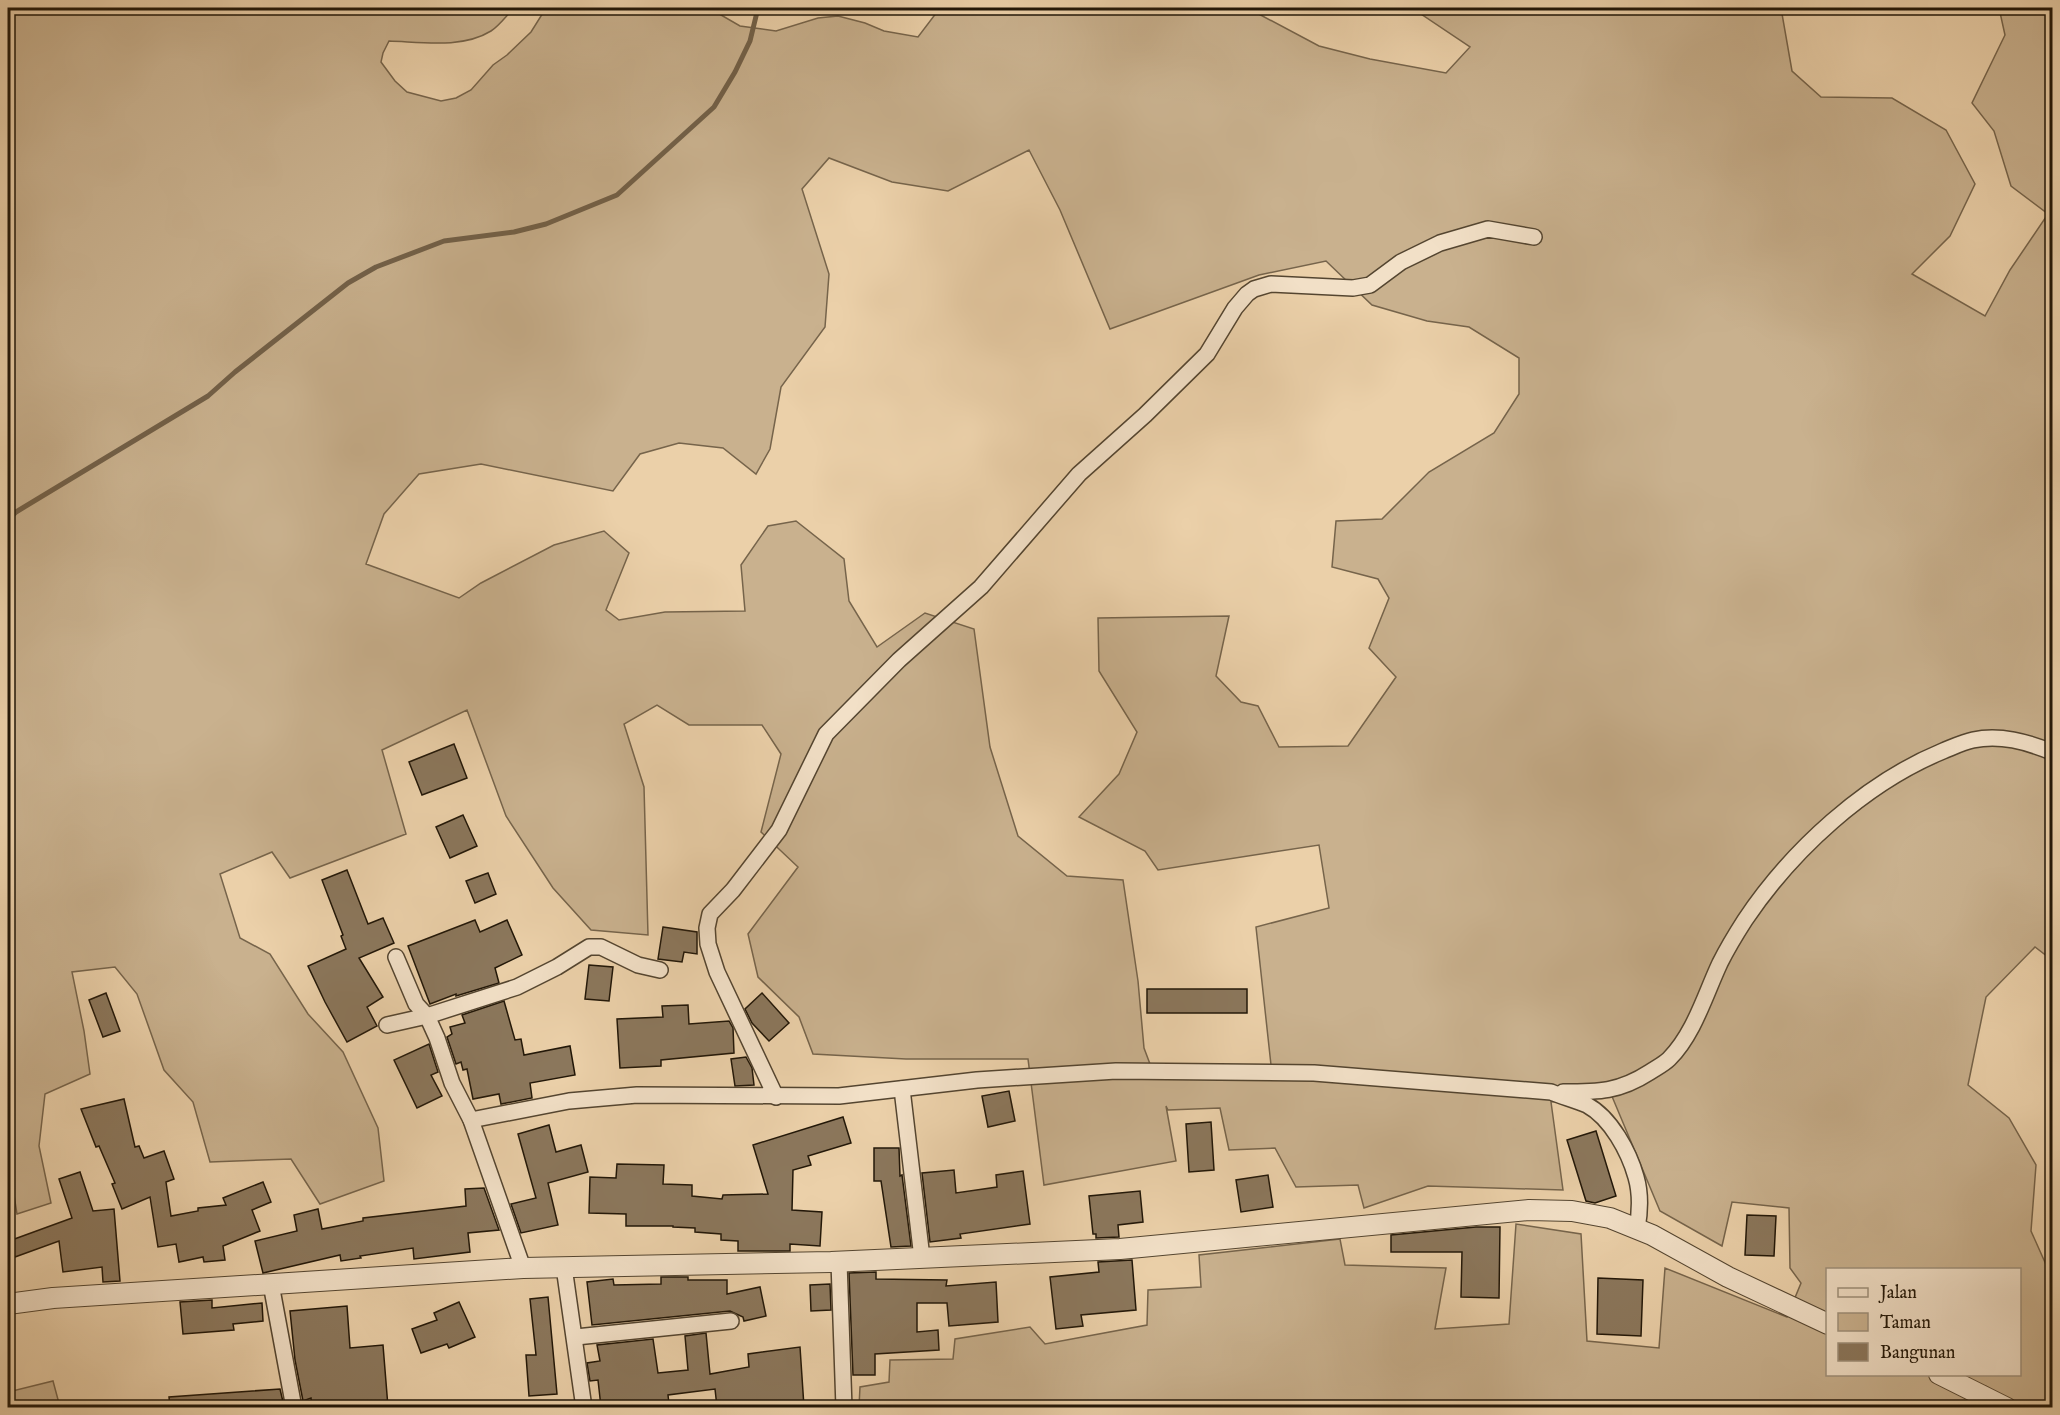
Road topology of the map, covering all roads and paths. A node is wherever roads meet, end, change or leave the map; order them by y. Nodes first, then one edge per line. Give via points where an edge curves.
1 (1534, 237) dead end
2 (2052, 752) edge
3 (396, 957) dead end
4 (660, 970) dead end
5 (426, 1016) junction
6 (387, 1025) dead end
7 (902, 1089) junction
8 (1551, 1092) junction
9 (776, 1097) junction
10 (471, 1120) junction
11 (1637, 1229) junction
12 (922, 1258) junction
13 (839, 1262) junction
14 (564, 1267) junction
15 (523, 1268) junction
16 (271, 1284) junction
17 (8, 1304) edge
18 (731, 1321) dead end
19 (1826, 1324) edge
20 (576, 1337) junction
21 (1942, 1376) edge
22 (1978, 1401) edge
23 (294, 1407) edge
24 (584, 1407) edge
25 (844, 1407) edge
26 (2007, 1407) edge

1 - 9 street via 1488,229 1440,243 1401,262 1370,285 1271,285 1254,289 1235,308 1207,354 1078,474 981,587 899,660 826,734 779,830 710,914 707,928 717,972
2 - 8 street via 2002,737 1972,740 1916,762 1873,790 1821,832 1745,920 1721,961 1690,1031 1668,1060 1616,1089
3 - 5 street via 416,1004
4 - 5 street via 638,965 601,947 589,947 517,987
5 - 6 street
5 - 10 street
7 - 8 street via 1116,1071 1314,1073
7 - 9 street
7 - 12 street
8 - 11 street via 1587,1105 1610,1126 1636,1178
9 - 10 street via 637,1095 569,1101
10 - 15 street
11 - 12 street via 1610,1218 1572,1211 1529,1210 1120,1249
11 - 19 street
12 - 13 street
13 - 14 street
13 - 25 street
14 - 15 street
14 - 20 street
15 - 16 street
16 - 17 street
16 - 23 street
18 - 20 street
20 - 24 street
21 - 22 street
22 - 26 street

